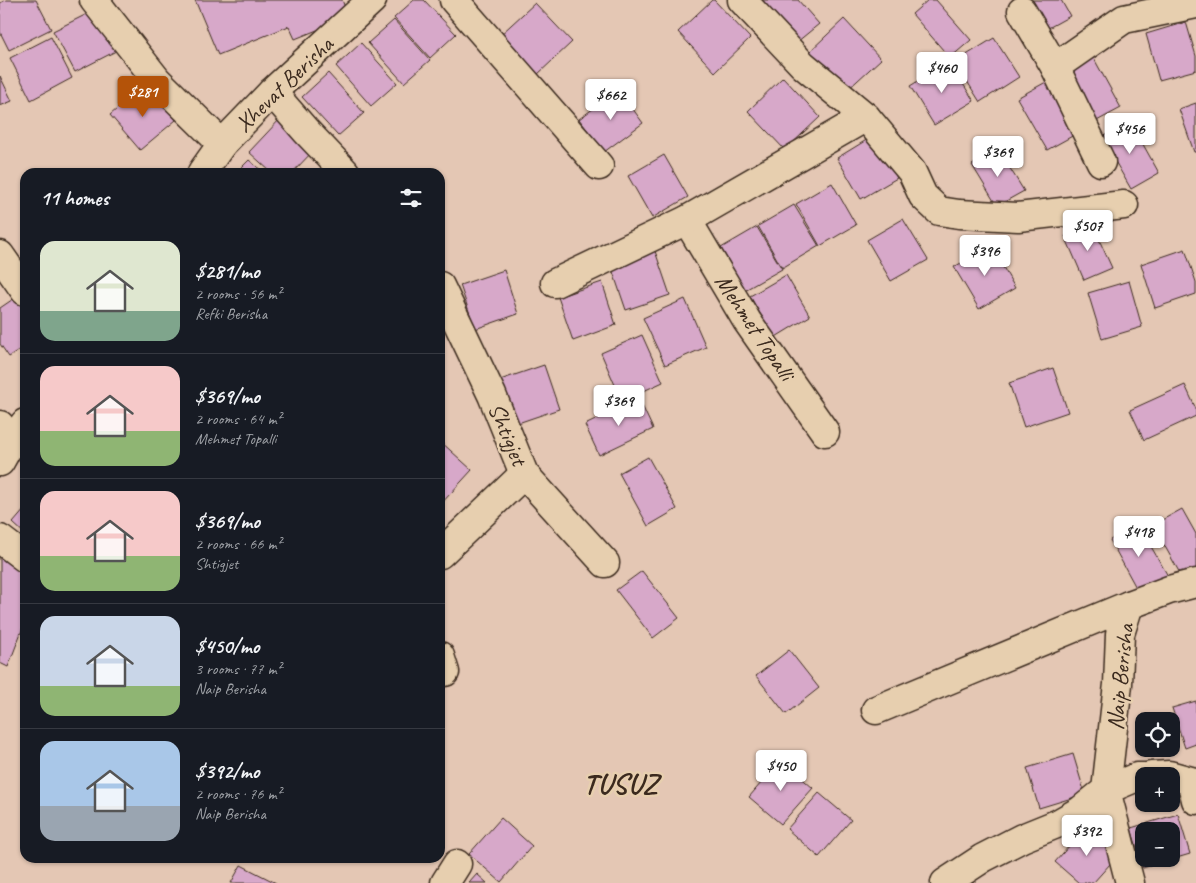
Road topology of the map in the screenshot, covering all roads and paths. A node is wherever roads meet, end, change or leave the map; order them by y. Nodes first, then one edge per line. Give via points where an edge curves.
1 (94, 0) edge
2 (372, 0) edge
3 (454, 0) edge
4 (742, 0) edge
5 (1196, 4) edge
6 (1022, 12) dead end
7 (1055, 67) junction
8 (272, 92) junction
9 (866, 116) junction
10 (222, 144) junction
11 (1101, 162) dead end
12 (599, 166) dead end
13 (205, 168) edge
14 (341, 168) edge
15 (1124, 205) dead end
16 (687, 220) junction
17 (0, 255) edge
18 (555, 283) dead end
19 (20, 285) edge
20 (445, 296) edge
21 (825, 432) dead end
22 (524, 474) junction
23 (0, 539) edge
24 (445, 549) edge
25 (20, 554) edge
26 (605, 562) dead end
27 (1196, 583) edge
28 (1129, 605) junction
29 (876, 710) dead end
30 (1135, 777) edge
31 (1180, 778) edge
32 (1106, 790) junction
33 (1196, 800) edge
34 (945, 883) edge
35 (1130, 883) edge

1 - 10 street via 158,80
2 - 8 street, Xhevat Berisha
3 - 12 street
4 - 9 street via 803,65
5 - 7 street via 1124,20
6 - 7 street
7 - 11 street
8 - 10 street, Xhevat Berisha
8 - 14 street
9 - 15 street via 912,172 923,196 938,211 1018,217
9 - 16 street
10 - 13 street, Xhevat Berisha
16 - 18 street
16 - 21 street, Mehmet Topalli via 747,321
17 - 19 street
20 - 22 street, Shtigjet via 492,395
22 - 24 street
22 - 26 street, Shtigjet
23 - 25 street
27 - 28 street, Naip Berisha
28 - 29 street
28 - 32 street, Naip Berisha via 1120,634
30 - 32 street
31 - 33 street via 1191,781
32 - 34 street via 1080,812 983,858
32 - 35 street, Naip Berisha

